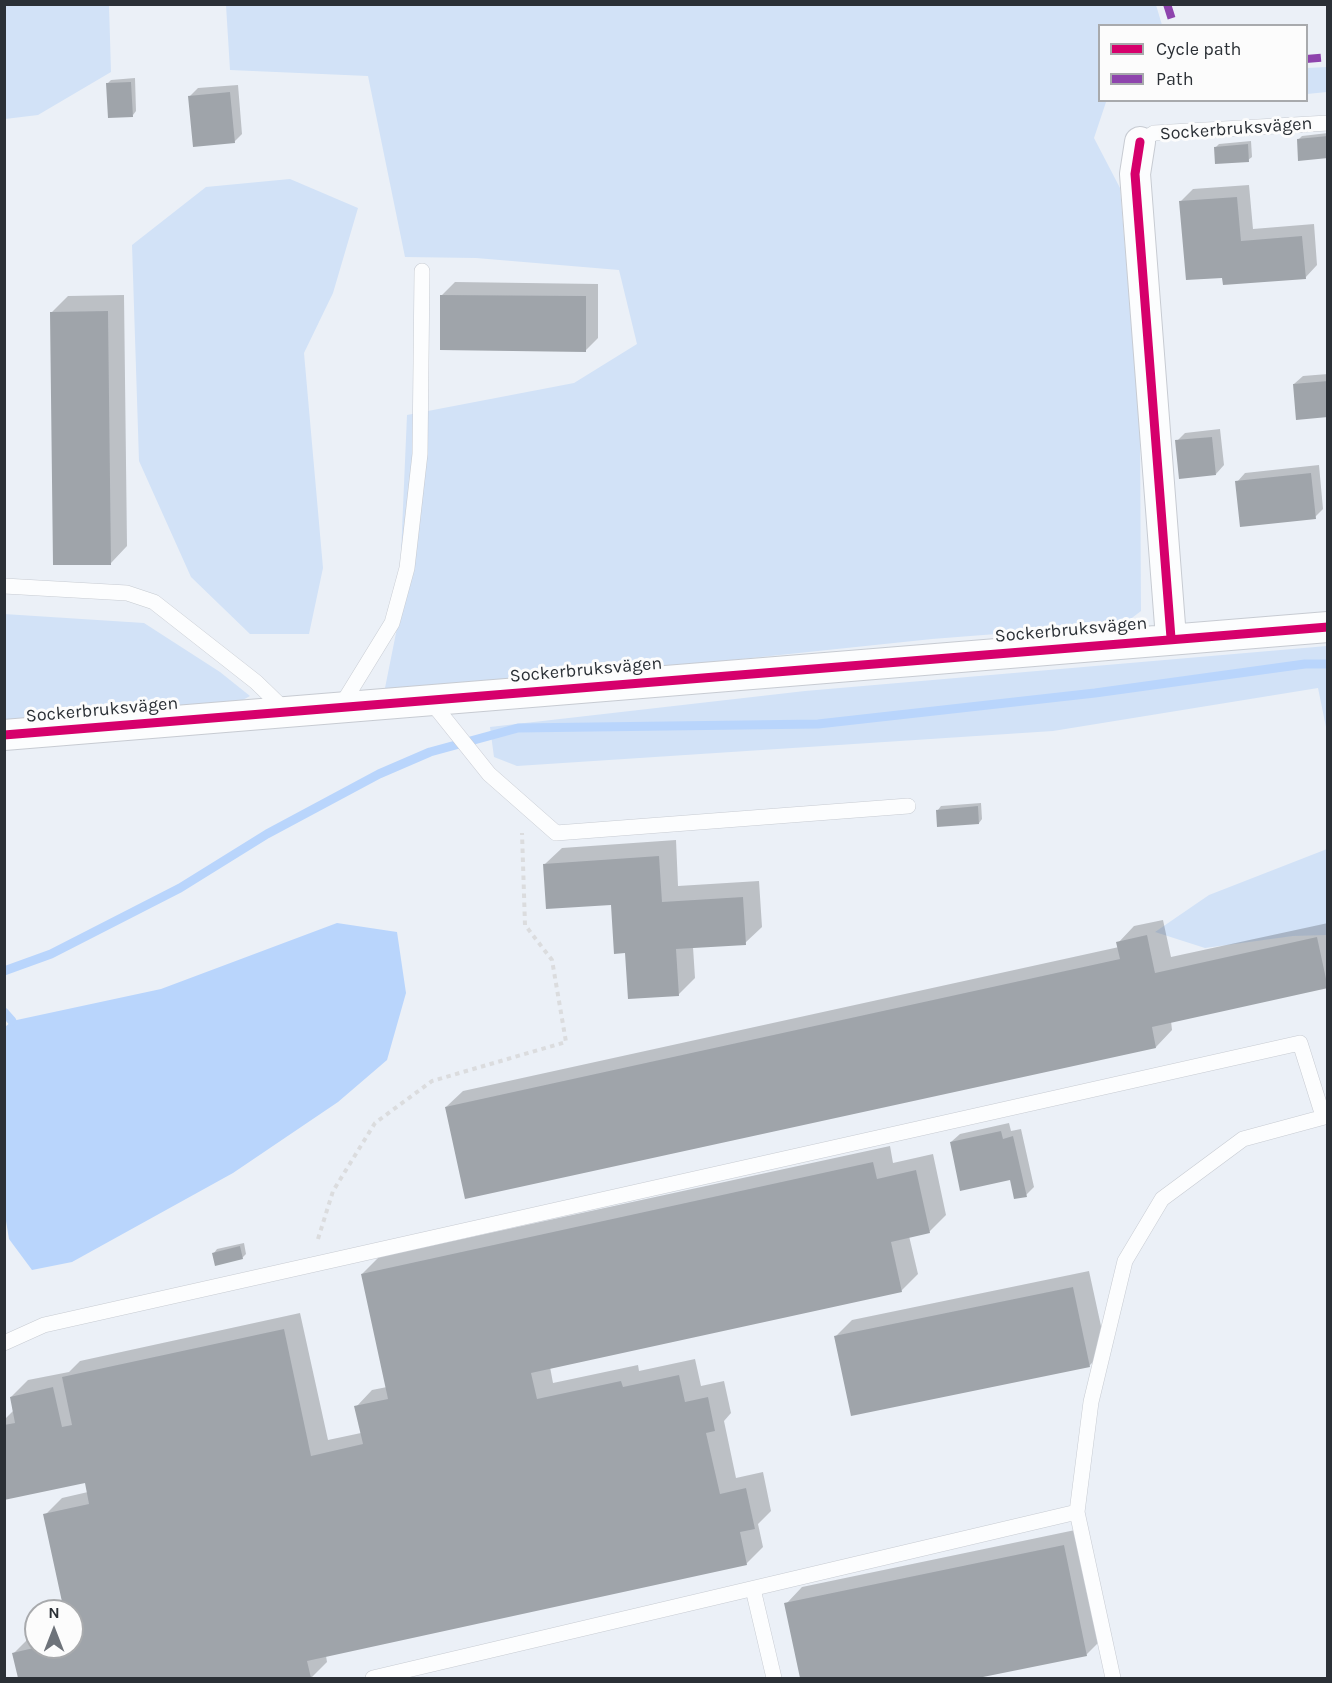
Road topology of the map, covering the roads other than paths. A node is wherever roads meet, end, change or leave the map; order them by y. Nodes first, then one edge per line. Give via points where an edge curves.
1 (1328, 123) edge
2 (1140, 142) joint
3 (422, 271) dead end
4 (4, 586) edge
5 (1328, 627) edge
6 (1171, 638) junction
7 (429, 699) junction
8 (341, 706) junction
9 (286, 711) junction
10 (4, 735) edge
11 (908, 806) dead end
12 (1325, 1116) edge
13 (4, 1343) edge
14 (1077, 1512) junction
15 (753, 1589) junction
16 (373, 1678) edge
17 (774, 1678) edge
18 (1113, 1678) edge

1 - 2 lane, Sockerbruksvägen via 1154,133
2 - 6 street, Sockerbruksvägen via 1135,174
3 - 8 lane via 420,454 407,568 392,623
4 - 9 lane via 127,593 154,602 256,682
5 - 6 street, Sockerbruksvägen
6 - 7 street, Sockerbruksvägen
7 - 8 street, Sockerbruksvägen
7 - 11 lane via 489,774 556,833
8 - 9 street, Sockerbruksvägen
9 - 10 street, Sockerbruksvägen
12 - 13 lane via 1300,1043 44,1325
12 - 14 lane via 1243,1139 1162,1199 1125,1261 1091,1402
14 - 15 lane
14 - 18 lane
15 - 16 lane
15 - 17 lane

